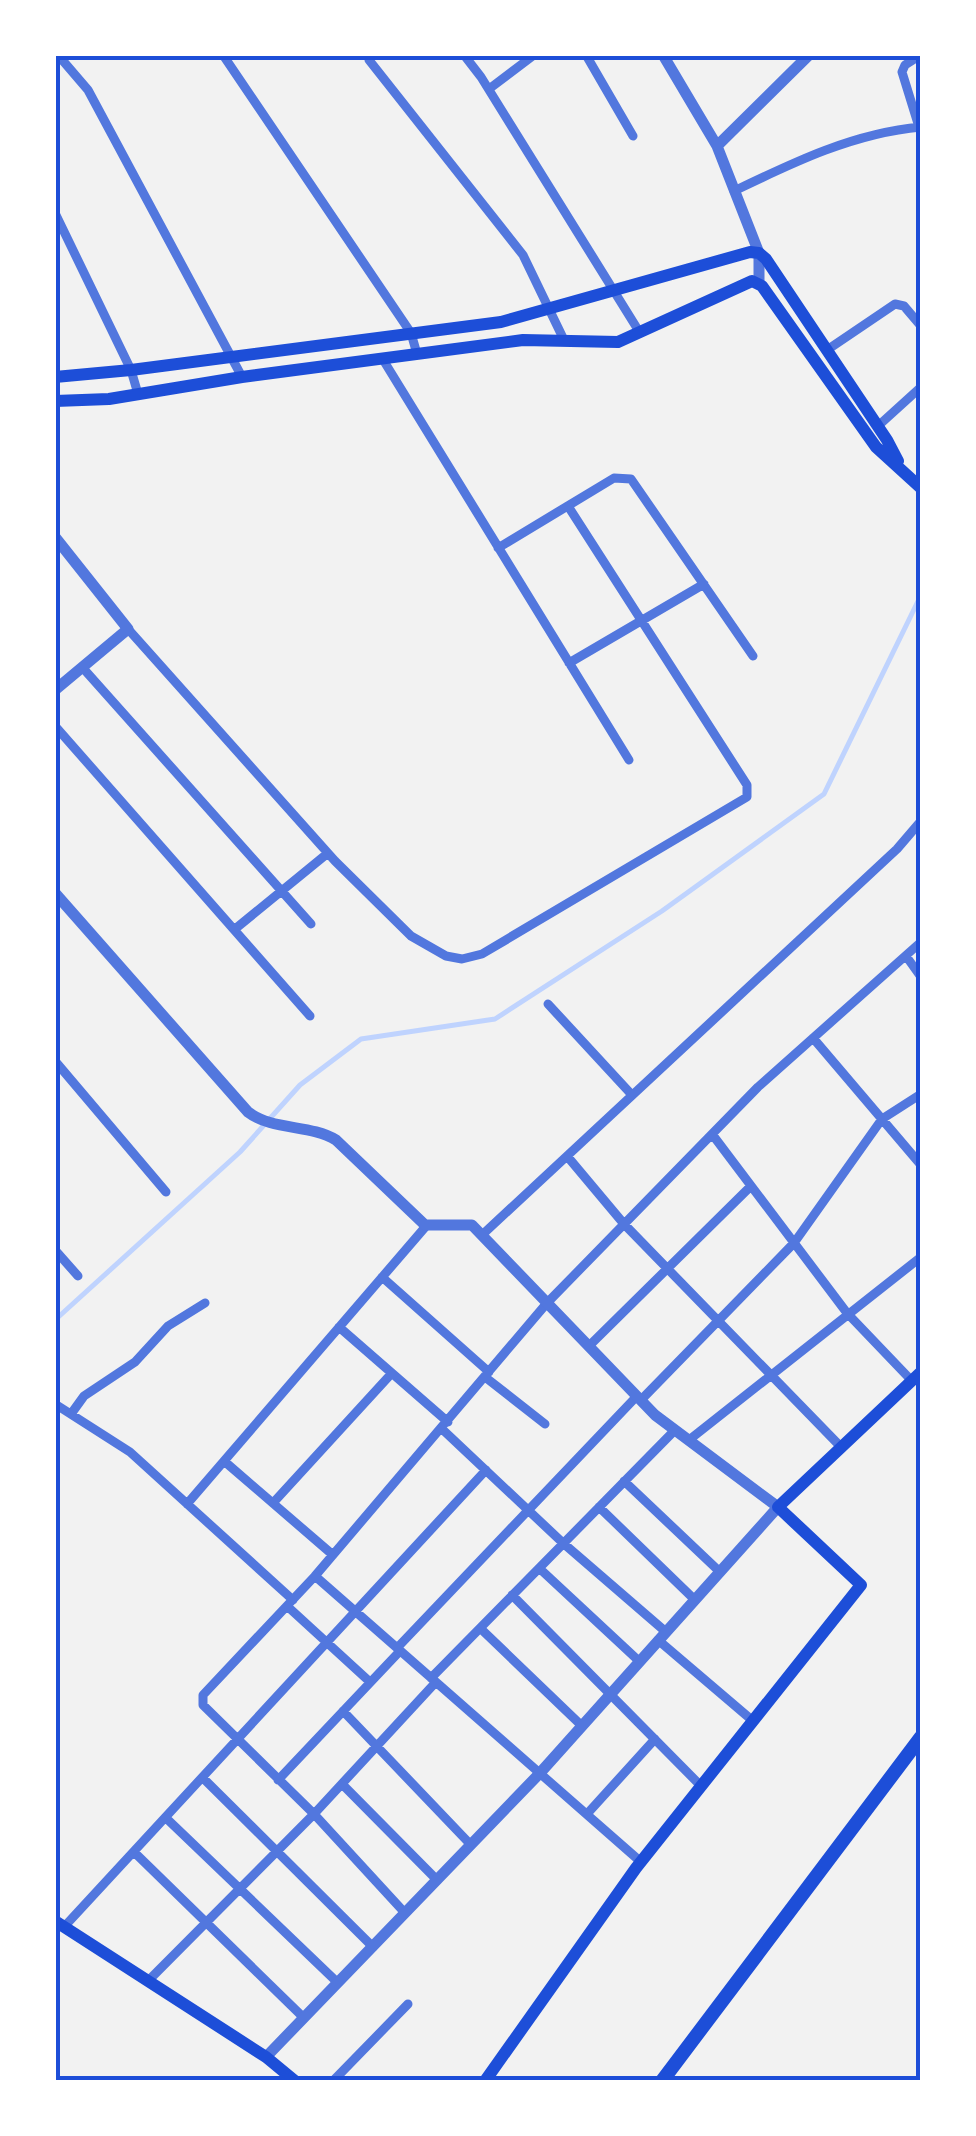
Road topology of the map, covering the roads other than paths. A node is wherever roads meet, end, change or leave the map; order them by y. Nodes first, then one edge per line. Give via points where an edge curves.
1 (58, 55) edge
2 (224, 55) edge
3 (464, 55) edge
4 (534, 55) edge
5 (586, 55) edge
6 (664, 55) edge
7 (809, 55) edge
8 (916, 58) dead end
9 (369, 60) dead end
10 (489, 89) junction
11 (920, 127) edge
12 (633, 136) dead end
13 (717, 146) junction
14 (734, 191) junction
15 (55, 213) edge
16 (759, 253) junction
17 (759, 284) junction
18 (616, 290) junction
19 (551, 308) junction
20 (921, 326) edge
21 (411, 333) junction
22 (640, 333) junction
23 (564, 340) junction
24 (827, 350) junction
25 (417, 354) junction
26 (233, 355) junction
27 (382, 358) junction
28 (131, 370) junction
29 (55, 377) edge
30 (242, 377) junction
31 (921, 387) edge
32 (138, 394) junction
33 (849, 396) junction
34 (55, 401) edge
35 (878, 426) junction
36 (901, 467) junction
37 (921, 488) edge
38 (568, 506) junction
39 (55, 537) edge
40 (498, 548) junction
41 (704, 584) junction
42 (643, 623) junction
43 (128, 629) junction
44 (752, 656) dead end
45 (570, 663) junction
46 (82, 667) junction
47 (55, 690) edge
48 (55, 726) edge
49 (629, 760) dead end
50 (919, 828) edge
51 (328, 854) junction
52 (281, 890) junction
53 (55, 893) edge
54 (310, 924) dead end
55 (235, 929) junction
56 (921, 942) edge
57 (906, 956) junction
58 (921, 977) edge
59 (548, 1004) dead end
60 (310, 1016) dead end
61 (813, 1038) junction
62 (55, 1061) edge
63 (632, 1094) junction
64 (921, 1094) edge
65 (882, 1119) junction
66 (712, 1134) junction
67 (567, 1156) junction
68 (921, 1165) edge
69 (751, 1186) junction
70 (166, 1192) dead end
71 (427, 1224) junction
72 (624, 1224) junction
73 (482, 1235) junction
74 (794, 1244) junction
75 (55, 1250) edge
76 (921, 1257) edge
77 (667, 1269) junction
78 (78, 1276) dead end
79 (382, 1277) junction
80 (547, 1303) junction
81 (206, 1304) dead end
82 (847, 1313) junction
83 (717, 1322) junction
84 (339, 1327) junction
85 (589, 1346) junction
86 (392, 1373) junction
87 (487, 1374) junction
88 (769, 1374) junction
89 (916, 1377) edge
90 (639, 1398) junction
91 (55, 1404) edge
92 (71, 1414) junction
93 (544, 1424) dead end
94 (445, 1425) junction
95 (675, 1430) junction
96 (689, 1440) junction
97 (842, 1448) junction
98 (224, 1460) junction
99 (486, 1470) junction
100 (624, 1481) junction
101 (273, 1503) junction
102 (187, 1504) junction
103 (598, 1507) junction
104 (778, 1508) junction
105 (529, 1510) junction
106 (563, 1544) junction
107 (333, 1556) junction
108 (538, 1568) junction
109 (720, 1572) junction
110 (315, 1576) junction
111 (512, 1595) junction
112 (695, 1600) junction
113 (290, 1603) junction
114 (355, 1611) junction
115 (480, 1628) junction
116 (662, 1636) junction
117 (326, 1643) junction
118 (398, 1649) junction
119 (640, 1662) junction
120 (434, 1680) junction
121 (370, 1682) junction
122 (611, 1694) junction
123 (343, 1711) junction
124 (752, 1722) junction
125 (582, 1726) junction
126 (921, 1738) edge
127 (655, 1739) junction
128 (238, 1741) junction
129 (376, 1747) junction
130 (540, 1773) junction
131 (203, 1778) junction
132 (278, 1780) junction
133 (342, 1784) junction
134 (702, 1786) junction
135 (314, 1814) junction
136 (586, 1814) junction
137 (166, 1818) junction
138 (471, 1845) junction
139 (277, 1851) junction
140 (134, 1852) junction
141 (641, 1862) junction
142 (437, 1880) junction
143 (240, 1888) junction
144 (405, 1913) junction
145 (60, 1924) edge
146 (204, 1924) junction
147 (372, 1947) junction
148 (148, 1981) junction
149 (338, 1983) junction
150 (408, 2004) dead end
151 (304, 2018) junction
152 (266, 2057) junction
153 (295, 2081) edge
154 (333, 2081) edge
155 (486, 2081) edge
156 (662, 2081) edge

1 - 26 street via 82,80
2 - 21 street
3 - 10 street
4 - 10 street
5 - 12 street
6 - 13 street
7 - 13 street
8 - 11 street via 902,72
9 - 19 street via 523,255
10 - 18 street
11 - 14 street via 860,138
13 - 14 street
14 - 16 street
15 - 28 street
16 - 17 street
16 - 18 main road
16 - 24 main road
17 - 22 main road via 747,282
17 - 33 main road
18 - 19 main road
18 - 22 street
19 - 21 main road
19 - 23 street
20 - 24 street via 895,304
21 - 25 street
21 - 26 main road
22 - 23 main road via 618,342
23 - 25 main road
24 - 33 main road
25 - 27 main road
26 - 28 main road
26 - 30 street
27 - 30 main road
27 - 40 street
28 - 29 main road
28 - 32 street
30 - 32 main road
31 - 35 street
32 - 34 main road
33 - 35 main road
33 - 36 main road via 876,447
35 - 36 main road
36 - 37 main road
38 - 40 street
38 - 41 street via 614,478 630,479
38 - 42 street
39 - 43 street
40 - 45 street
41 - 42 street
41 - 44 street
42 - 45 street
42 - 51 street via 747,785 744,802 482,954 462,959 412,936
43 - 46 street
43 - 51 street
45 - 49 street
46 - 47 street
46 - 52 street
48 - 55 street
50 - 63 street
51 - 52 street
52 - 54 street
52 - 55 street
53 - 71 street via 248,1112 336,1140
55 - 60 street
56 - 57 street
57 - 58 street
57 - 61 street
59 - 63 street
61 - 65 street
61 - 66 street
62 - 70 street
63 - 67 street
64 - 65 street
65 - 68 street
65 - 74 street
66 - 69 street
66 - 72 street
67 - 72 street
67 - 73 street
69 - 74 street
69 - 77 street
71 - 73 street via 472,1225
71 - 79 street
72 - 77 street
72 - 80 street
73 - 80 street
74 - 82 street
74 - 83 street
75 - 78 street
76 - 82 street
77 - 83 street
77 - 85 street
79 - 84 street
79 - 87 street
80 - 85 street
80 - 87 street
81 - 92 street via 168,1326
82 - 88 street
82 - 89 street
83 - 88 street
83 - 90 street
84 - 86 street
84 - 98 street
85 - 90 street
86 - 94 street
86 - 101 street
87 - 93 street
87 - 94 street
88 - 96 street
88 - 97 street
89 - 97 main road
90 - 95 street
90 - 105 street
91 - 92 street
92 - 102 street via 130,1452
94 - 99 street
94 - 107 street
95 - 96 street
95 - 100 street
96 - 104 street
97 - 104 main road
98 - 101 street
98 - 102 street
99 - 105 street
99 - 114 street
100 - 103 street
100 - 109 street
101 - 107 street
102 - 113 street
103 - 106 street
103 - 112 street
104 - 109 street
104 - 124 main road via 861,1585
105 - 106 street
105 - 118 street
106 - 108 street
106 - 116 street
107 - 110 street
108 - 111 street
108 - 119 street
109 - 112 street
110 - 113 street
110 - 114 street
111 - 115 street
111 - 122 street
112 - 116 street
113 - 117 street
113 - 128 street via 201,1700
114 - 117 street
114 - 118 street
115 - 120 street
115 - 125 street
116 - 119 street
116 - 124 street
117 - 121 street
117 - 128 street
118 - 120 street
118 - 121 street
119 - 122 street
120 - 129 street
120 - 130 street
121 - 123 street
122 - 125 street
122 - 127 street
123 - 129 street
123 - 132 street
124 - 134 main road
125 - 130 street
126 - 156 main road
127 - 134 street
127 - 136 street
128 - 131 street
128 - 132 street
129 - 133 street
129 - 138 street
130 - 136 street
130 - 138 street
131 - 137 street
131 - 139 street
132 - 135 street
133 - 135 street
133 - 142 street
134 - 141 main road
135 - 139 street
135 - 144 street
136 - 141 street
137 - 140 street
137 - 143 street
138 - 142 street
139 - 143 street
139 - 147 street
140 - 145 street
140 - 146 street
141 - 155 main road
142 - 144 street
143 - 146 street
143 - 149 street
144 - 147 street
145 - 148 main road
146 - 148 street
146 - 151 street
147 - 149 street
148 - 152 main road
149 - 151 street
150 - 154 street
151 - 152 street
152 - 153 main road

